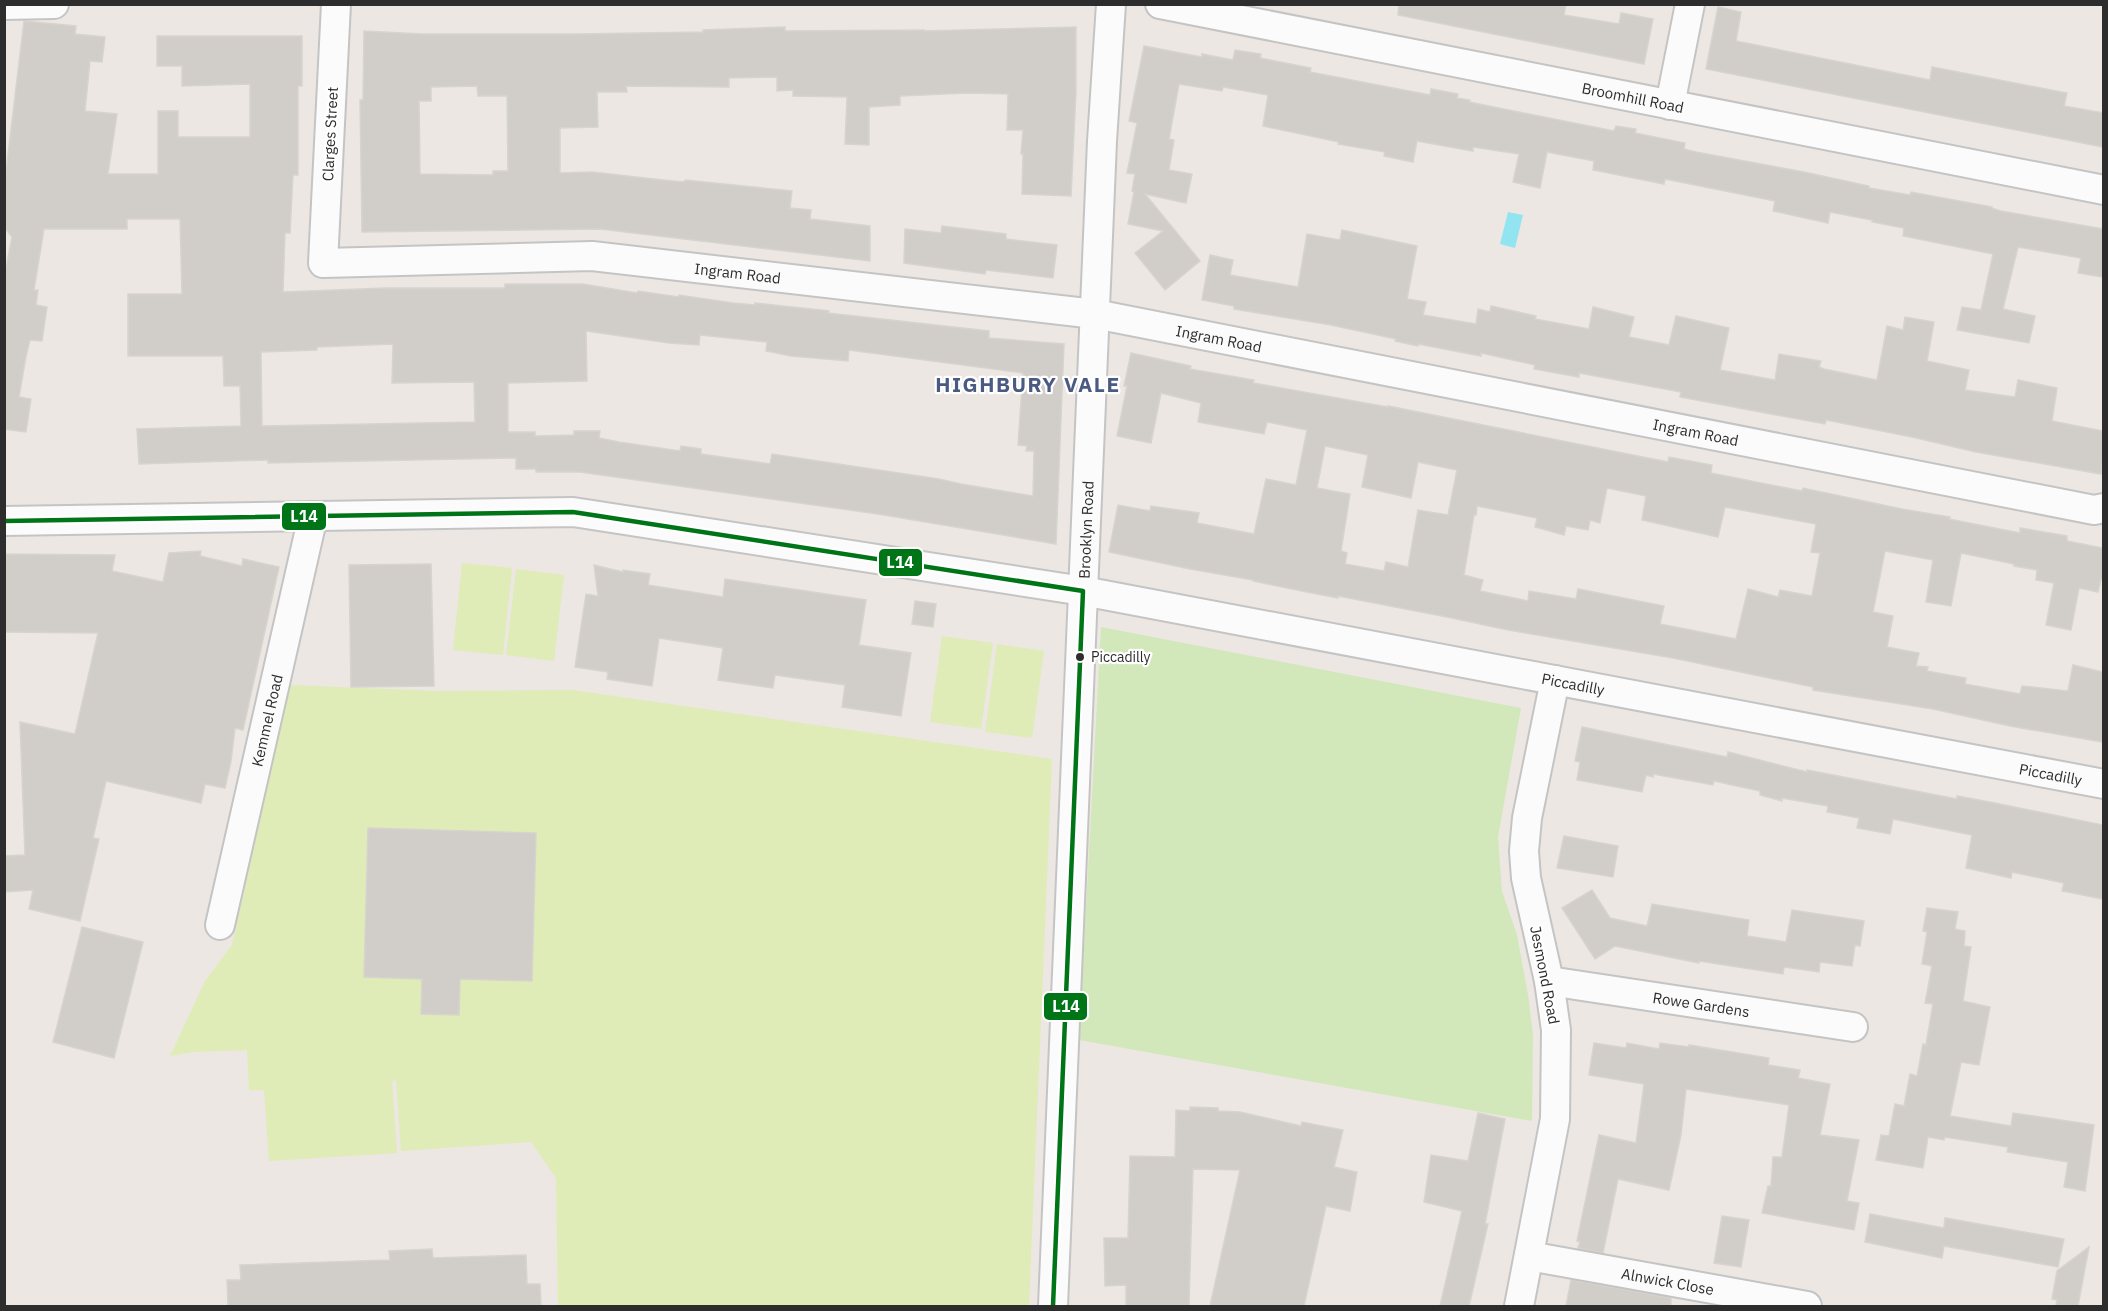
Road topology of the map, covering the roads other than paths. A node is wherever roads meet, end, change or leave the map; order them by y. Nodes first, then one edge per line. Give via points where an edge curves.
1 (54, 4) edge
2 (336, 4) edge
3 (1111, 4) edge
4 (1161, 4) edge
5 (1690, 4) edge
6 (4, 5) edge
7 (1670, 105) junction
8 (2103, 190) edge
9 (323, 263) joint
10 (1095, 314) junction
11 (2103, 508) edge
12 (314, 516) junction
13 (4, 521) edge
14 (1083, 591) junction
15 (1555, 680) junction
16 (2103, 784) edge
17 (220, 925) dead end
18 (1549, 981) junction
19 (1853, 1027) dead end
20 (1528, 1256) junction
21 (1053, 1306) edge
22 (1519, 1306) edge
23 (1807, 1306) edge

1 - 6 street
2 - 9 street, Clarges Street
3 - 10 street, Brooklyn Road
4 - 7 street, Broomhill Road
5 - 7 street
7 - 8 street, Broomhill Road
9 - 10 street, Ingram Road via 592,256
10 - 11 street, Ingram Road via 2094,510
10 - 14 street, Brooklyn Road
12 - 13 street, Piccadilly
12 - 14 street, Piccadilly via 573,512
12 - 17 street, Kemmel Road
14 - 15 street, Piccadilly
14 - 21 street, Brooklyn Road
15 - 16 street, Piccadilly
15 - 18 street, Jesmond Road via 1524,851 1526,878
18 - 19 street, Rowe Gardens
18 - 20 street, Jesmond Road via 1556,1030 1555,1119
20 - 22 street, Jesmond Road
20 - 23 street, Alnwick Close

